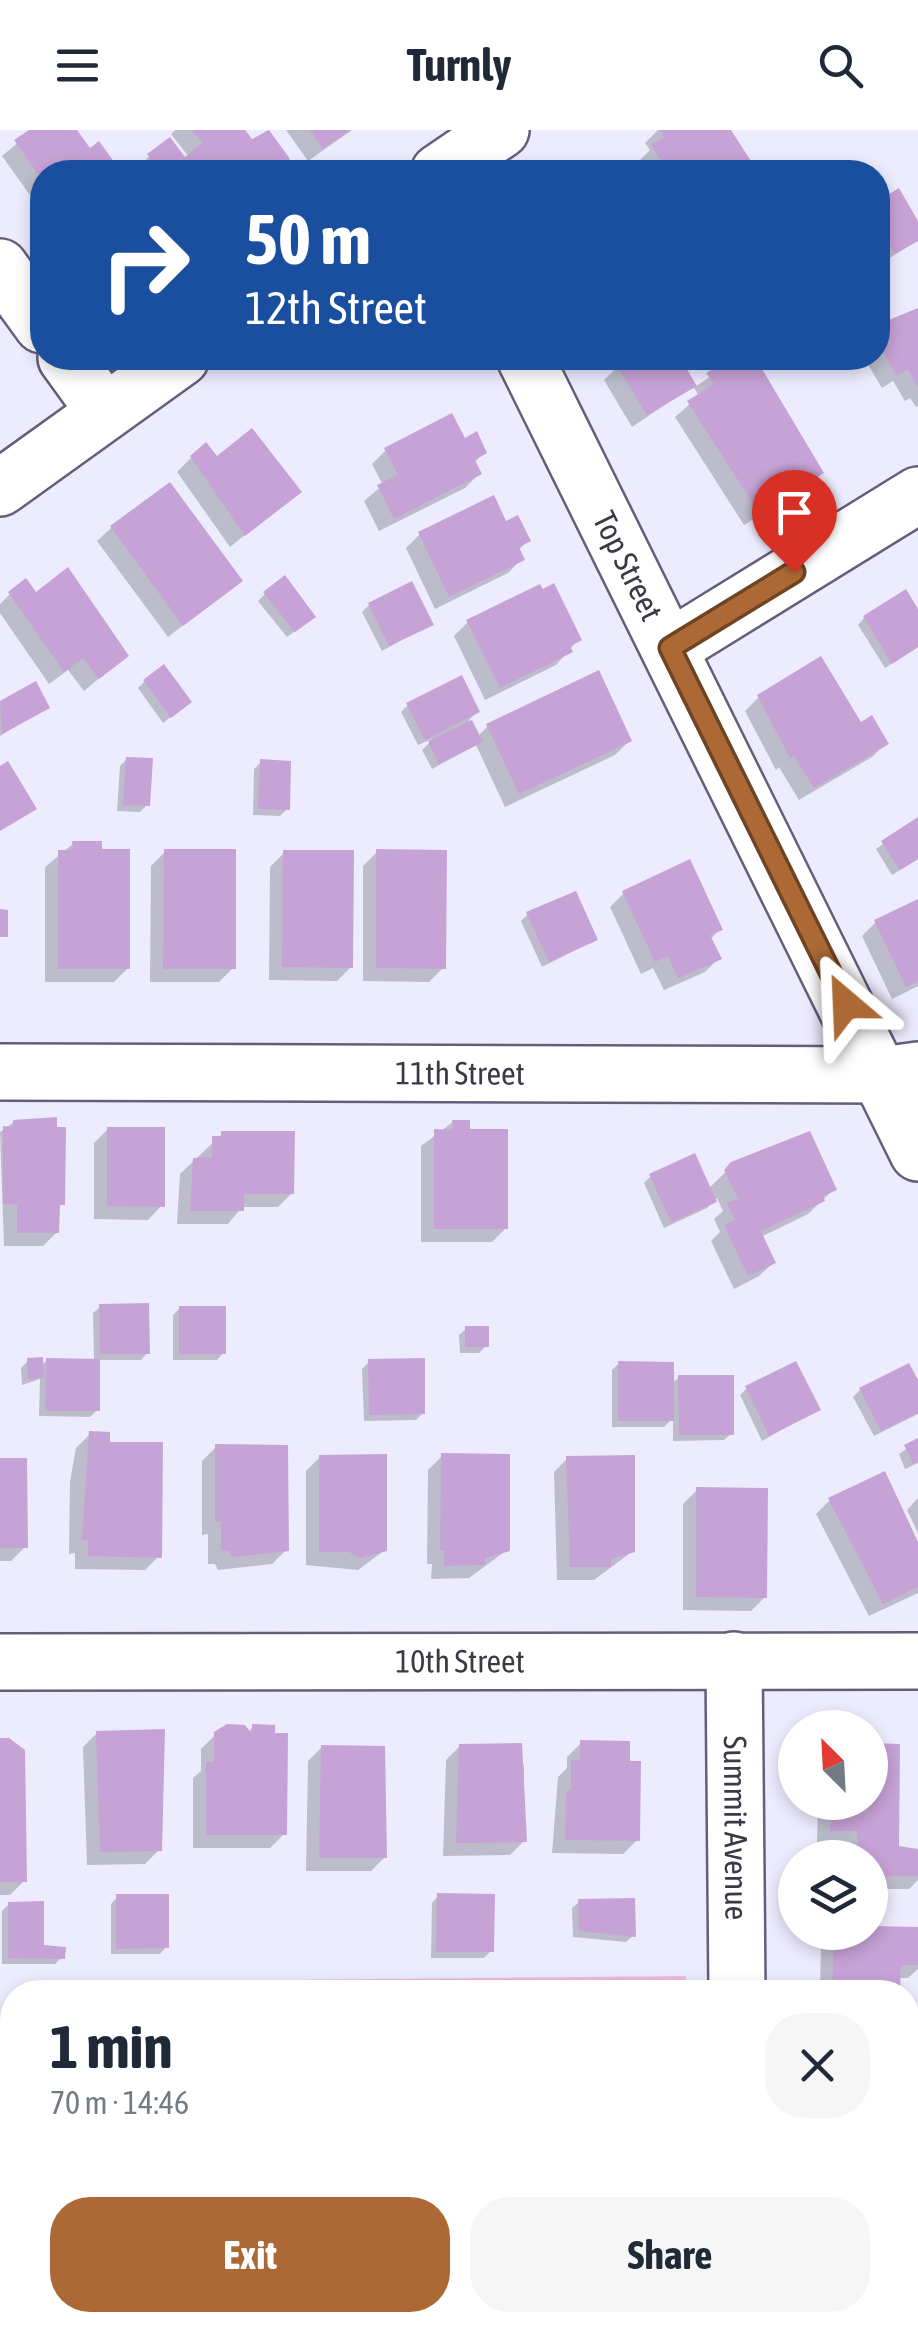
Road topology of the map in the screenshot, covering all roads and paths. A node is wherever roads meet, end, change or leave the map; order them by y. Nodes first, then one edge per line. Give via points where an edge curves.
1 (501, 130) edge
2 (457, 160) edge
3 (0, 266) edge
4 (30, 308) edge
5 (75, 370) edge
6 (164, 370) edge
7 (530, 370) edge
8 (106, 412) junction
9 (0, 488) edge
10 (918, 495) edge
11 (670, 648) junction
12 (0, 1072) edge
13 (900, 1073) edge
14 (918, 1153) edge
15 (734, 1660) junction
16 (0, 1662) edge
17 (918, 1662) edge
18 (737, 1980) edge

1 - 2 street
3 - 4 street
5 - 8 street
6 - 8 street
7 - 11 street, Top Street
8 - 9 street
10 - 11 street
11 - 13 street, Top Street
12 - 13 street, 11th Street
13 - 14 street, Top Street
15 - 16 street, 10th Street
15 - 17 street, 10th Street
15 - 18 street, Summit Avenue

